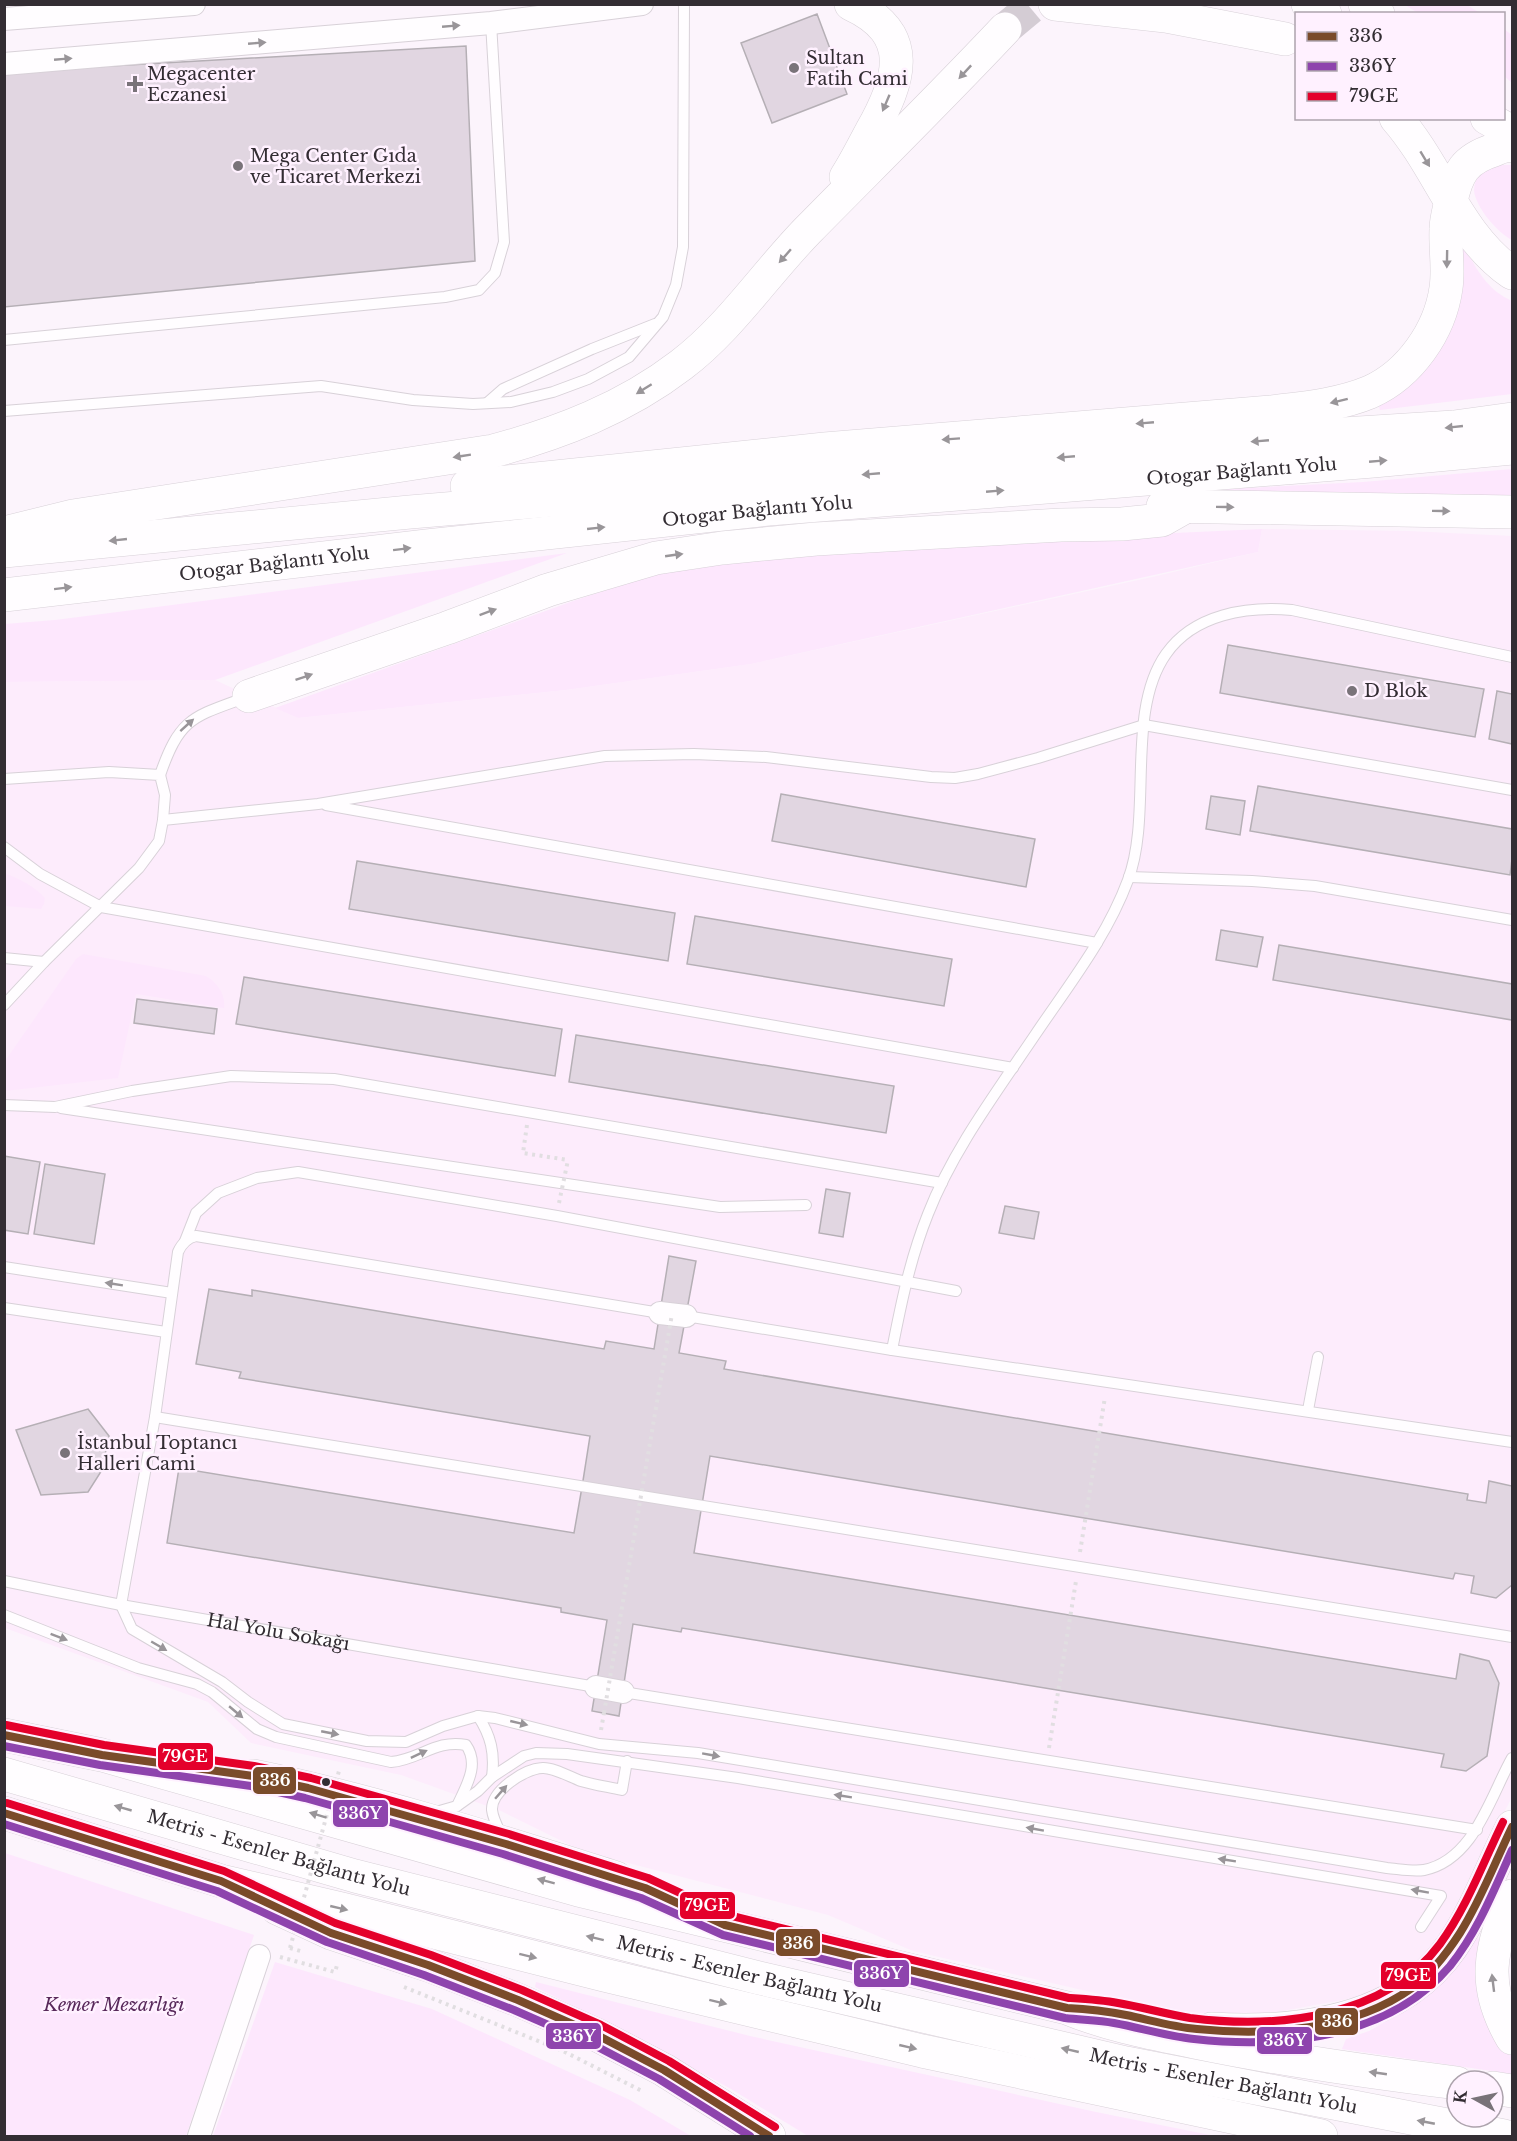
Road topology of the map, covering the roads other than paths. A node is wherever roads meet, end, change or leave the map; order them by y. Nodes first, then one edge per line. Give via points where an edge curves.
1 (194, 4) edge
2 (642, 4) edge
3 (684, 4) edge
4 (851, 4) edge
5 (1055, 4) edge
6 (1201, 4) edge
7 (1308, 4) edge
8 (1322, 12) edge
9 (4, 19) edge
10 (490, 23) junction
11 (1005, 29) tunnel mouth
12 (1291, 42) edge
13 (4, 64) edge
14 (1398, 120) edge
15 (1491, 120) edge
16 (1512, 132) edge
17 (1512, 146) edge
18 (1451, 201) junction
19 (806, 232) junction
20 (1507, 267) edge
21 (658, 323) junction
22 (4, 340) edge
23 (487, 403) junction
24 (4, 411) edge
25 (1512, 419) edge
26 (1512, 448) edge
27 (1185, 507) junction
28 (769, 509) junction
29 (1512, 512) edge
30 (4, 533) edge
31 (176, 534) junction
32 (4, 551) edge
33 (4, 595) edge
34 (1512, 657) edge
35 (249, 696) joint
36 (1144, 725) junction
37 (160, 776) junction
38 (4, 779) edge
39 (1512, 790) edge
40 (318, 804) junction
41 (163, 820) junction
42 (4, 847) edge
43 (1129, 878) junction
44 (100, 907) junction
45 (1512, 920) edge
46 (1097, 943) junction
47 (4, 958) edge
48 (44, 962) junction
49 (4, 1005) edge
50 (1013, 1068) junction
51 (4, 1105) edge
52 (55, 1107) junction
53 (942, 1183) junction
54 (806, 1205) dead end
55 (185, 1241) junction
56 (4, 1267) edge
57 (905, 1282) junction
58 (956, 1291) dead end
59 (172, 1293) junction
60 (4, 1308) edge
61 (166, 1332) junction
62 (892, 1350) junction
63 (1318, 1358) dead end
64 (1308, 1410) junction
65 (155, 1417) junction
66 (1512, 1442) edge
67 (4, 1581) edge
68 (121, 1605) junction
69 (4, 1614) edge
70 (1512, 1637) edge
71 (596, 1687) joint
72 (623, 1692) joint
73 (478, 1716) junction
74 (4, 1735) edge
75 (102, 1755) junction
76 (1512, 1758) edge
77 (627, 1761) junction
78 (4, 1774) edge
79 (492, 1777) junction
80 (457, 1806) junction
81 (4, 1813) edge
82 (396, 1813) junction
83 (1512, 1827) edge
84 (1477, 1830) junction
85 (506, 1844) junction
86 (221, 1881) junction
87 (1512, 1896) edge
88 (725, 1924) junction
89 (1421, 1928) dead end
90 (259, 1956) road end
91 (1066, 2008) junction
92 (1512, 2038) edge
93 (1445, 2081) edge
94 (198, 2136) edge
95 (769, 2136) edge
96 (1321, 2136) edge
97 (1504, 2136) edge

1 - 9 street
2 - 10 street
3 - 21 lane via 682,247 676,285
4 -> 19 main road via 867,12 890,34 897,68 882,114 849,172
5 - 12 main road via 1166,16
6 - 12 main road
7 - 8 main road
13 -> 10 street
10 - 22 lane via 504,243 495,273 479,290 445,297
11 -> 19 main road
14 -> 18 main road
15 - 16 main road
17 - 18 main road via 1484,153 1466,164 1455,183
18 - 20 main road via 1485,251
18 -> 31 main road via 1446,227 1446,289 1430,336 1395,376 1371,392 1337,402 1271,412 825,448 495,482 243,514
19 -> 30 main road via 753,294 681,365 588,421 492,451 73,516
21 - 23 lane via 503,389
21 - 23 lane via 628,357 588,379 511,402
23 - 24 lane via 413,400 321,386
25 -> 31 main road, Otogar Bağlantı Yolu
28 -> 26 main road, Otogar Bağlantı Yolu
27 - 28 main road via 828,519
27 -> 29 main road
35 -> 27 main road via 548,590 656,558 816,539 1122,524 1162,520
33 -> 28 main road, Otogar Bağlantı Yolu
31 -> 32 main road, Otogar Bağlantı Yolu
34 - 36 lane via 1292,610 1246,609 1199,625 1178,639 1164,656 1153,681
37 -> 35 lane via 179,732 197,716
36 - 39 lane
36 - 40 lane via 1016,765 955,778 766,757 605,756
36 - 43 lane via 1138,834
37 - 38 lane via 109,772
37 - 41 lane via 165,795
40 - 41 lane
40 - 46 lane
41 - 44 lane via 159,841 139,868
42 - 44 lane via 40,874
43 - 45 lane via 1252,880 1315,886
43 - 46 lane
44 - 48 lane
44 - 50 lane
46 - 50 lane
47 - 48 lane
48 - 49 lane
50 - 53 lane
51 - 52 lane
52 - 53 lane via 231,1076 334,1079
52 - 54 lane via 720,1207
53 - 57 lane
55 - 57 lane via 196,1213 219,1193 257,1178 298,1172
55 - 59 lane via 178,1252
55 - 62 lane via 196,1236
59 -> 56 lane
57 - 58 lane
57 - 62 lane
59 - 61 lane
60 - 61 lane
61 - 65 lane
62 - 64 lane
63 - 64 lane
64 - 66 lane
65 - 68 lane
65 - 70 lane
67 - 68 lane, Hal Yolu Sokağı
68 - 71 lane, Hal Yolu Sokağı
68 -> 73 lane via 132,1629 222,1682 283,1724 367,1741 406,1742
69 -> 80 lane via 138,1668 197,1684 257,1729 276,1737 391,1762 405,1761 444,1743 466,1745 473,1759 472,1770
71 - 72 street, Hal Yolu Sokağı
72 - 84 lane
73 - 79 lane via 492,1744
73 -> 84 lane via 607,1745 698,1753 1387,1868 1421,1870 1448,1861
74 - 75 main road
75 - 82 main road via 253,1776
88 -> 75 main road via 518,1874
76 - 84 lane
77 - 79 lane via 536,1753 524,1756
85 -> 77 lane via 495,1820 493,1801 520,1775 543,1767 622,1790
89 -> 77 lane via 1441,1896
97 -> 78 main road, Metris - Esenler Bağlantı Yolu via 1126,2063 759,1978 355,1876
79 - 80 lane
80 - 82 lane via 441,1812
81 - 86 main road, Metris - Esenler Bağlantı Yolu
82 - 85 main road
83 - 91 main road via 1470,1917 1451,1947 1412,1988 1370,2010 1310,2026 1243,2031 1195,2029 1102,2010
85 - 88 main road via 645,1888
86 - 95 main road via 331,1933 438,1969 597,2035 664,2070
86 -> 96 main road, Metris - Esenler Bağlantı Yolu via 922,2051
92 -> 87 main road via 1501,2017 1491,1964
88 - 91 main road
90 - 94 street
93 -> 91 main road via 1229,2049 1136,2030

